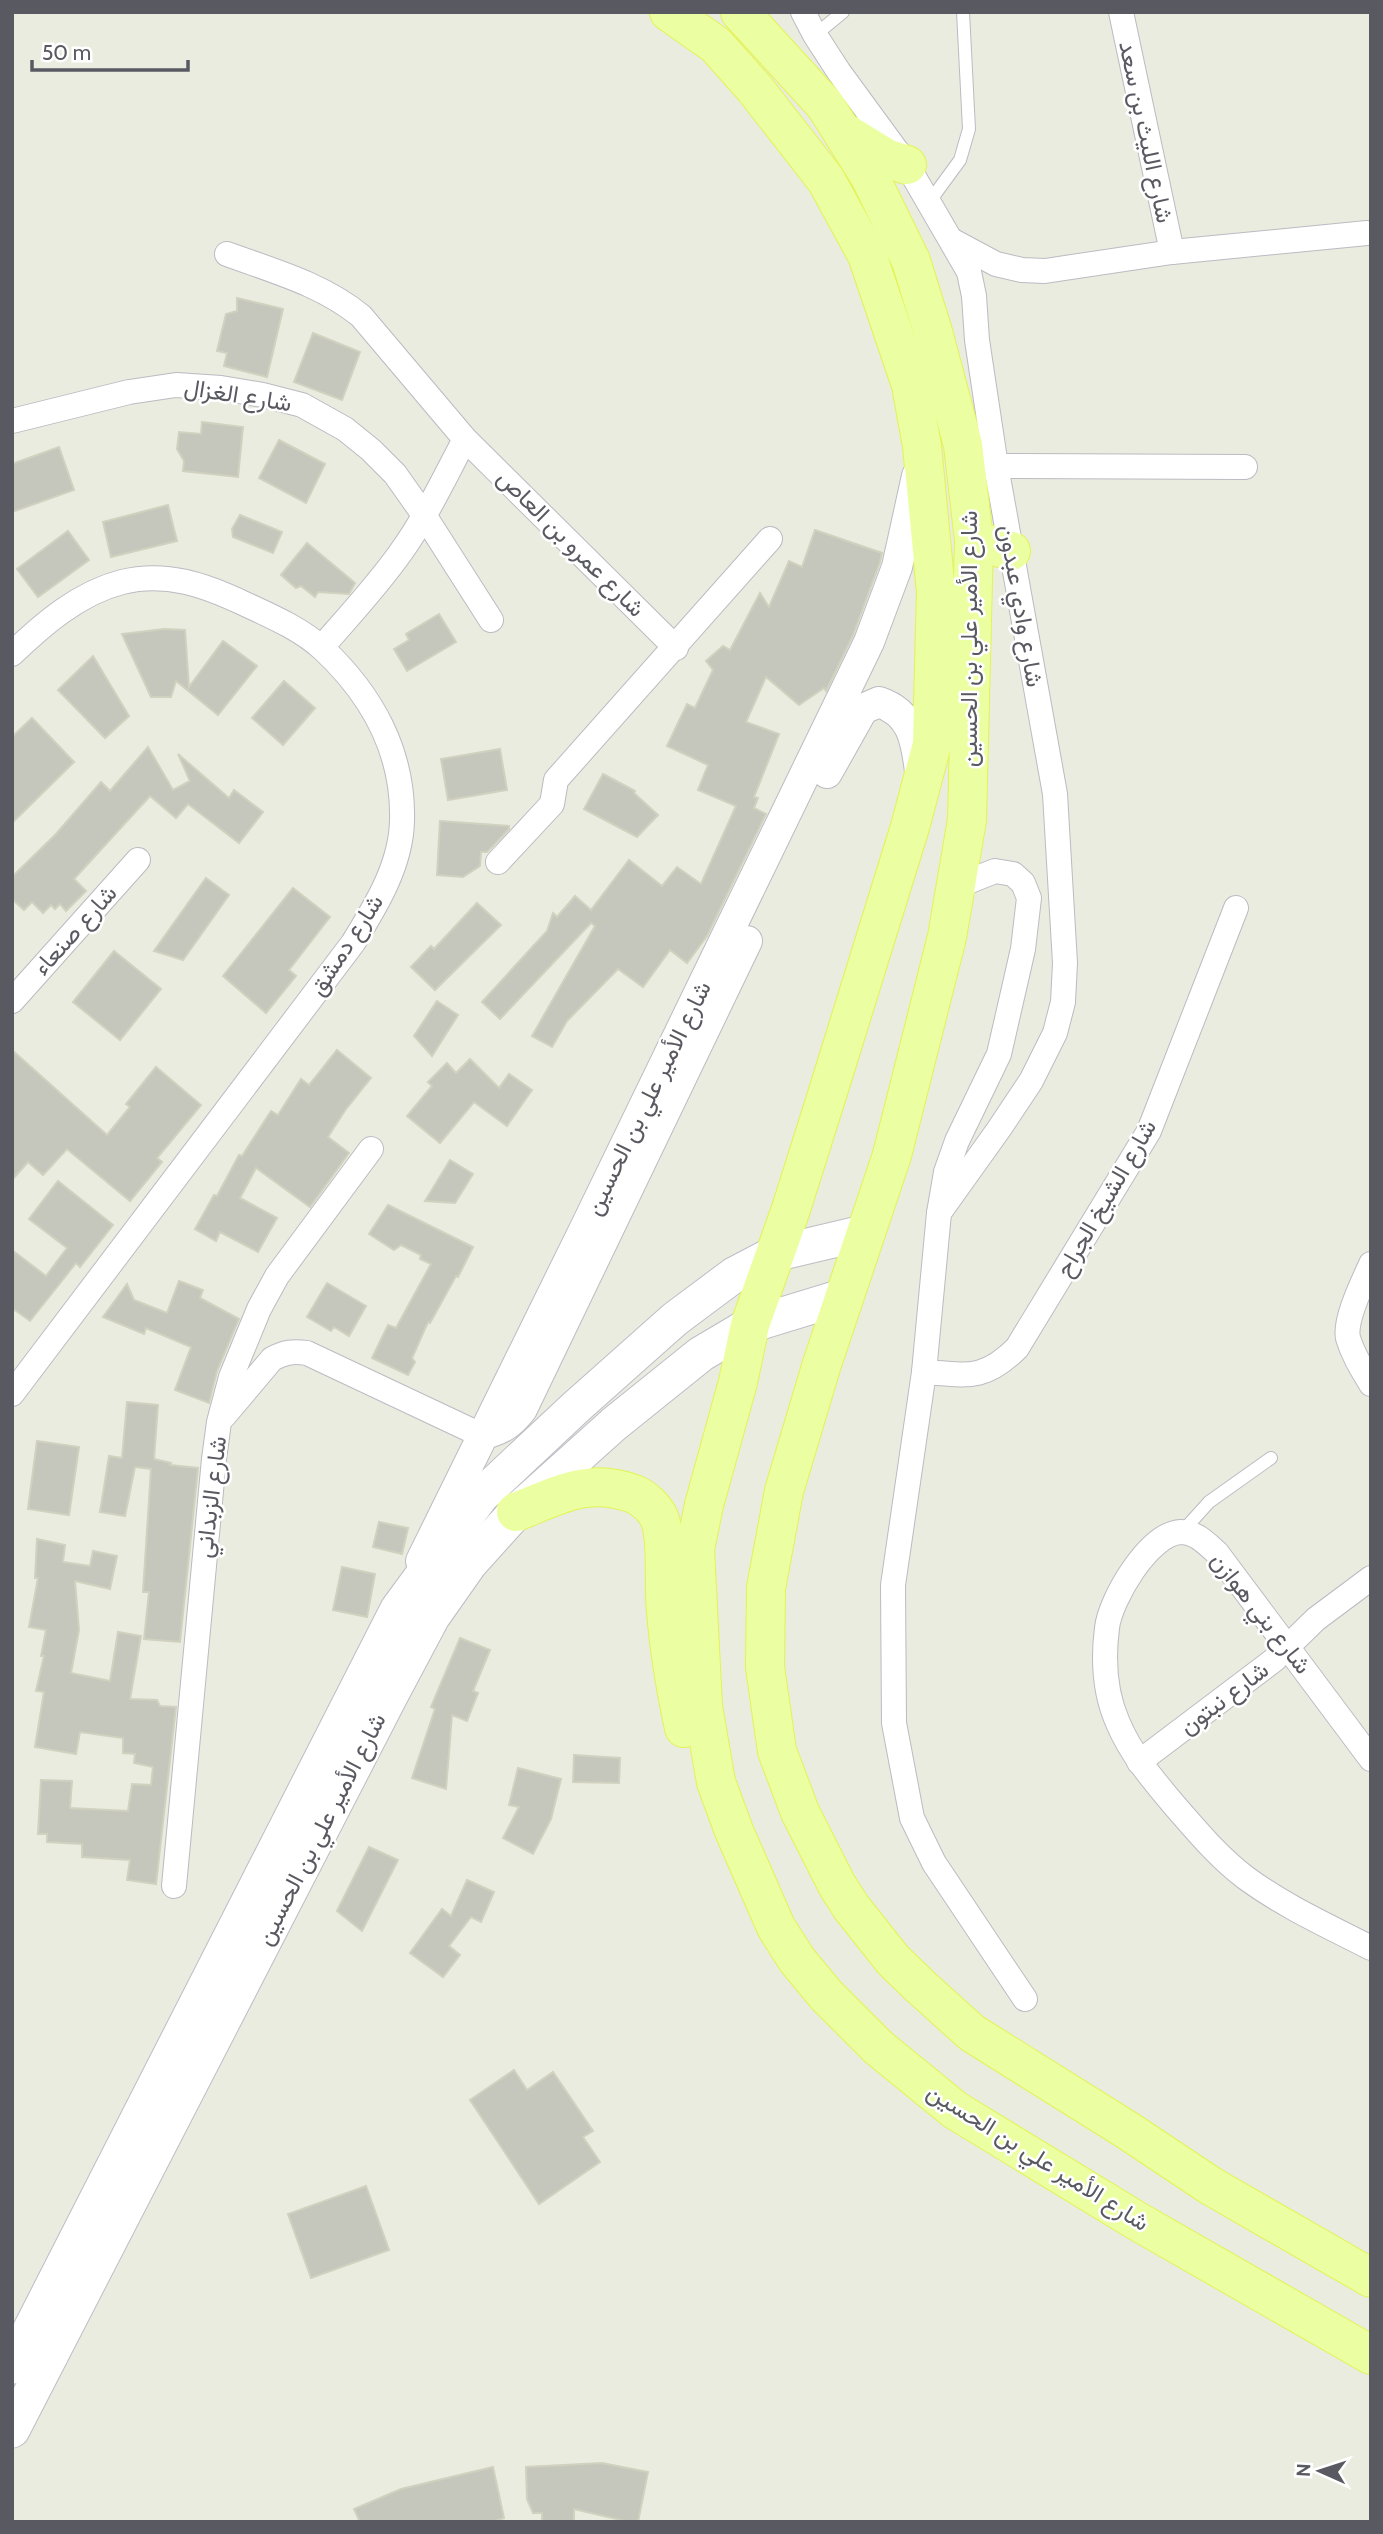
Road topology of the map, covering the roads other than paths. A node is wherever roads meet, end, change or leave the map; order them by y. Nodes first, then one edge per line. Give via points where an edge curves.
1 (669, 12) edge
2 (740, 12) edge
3 (803, 12) edge
4 (843, 12) edge
5 (963, 12) edge
6 (1121, 12) edge
7 (814, 35) junction
8 (841, 130) junction
9 (907, 165) junction
10 (930, 201) junction
11 (1367, 233) dead end
12 (953, 241) junction
13 (1172, 252) junction
14 (227, 254) dead end
15 (12, 421) edge
16 (465, 439) junction
17 (922, 446) junction
18 (996, 466) junction
19 (1245, 467) dead end
20 (424, 515) junction
21 (770, 539) dead end
22 (974, 540) junction
23 (1011, 551) junction
24 (491, 621) dead end
25 (322, 648) junction
26 (676, 648) junction
27 (12, 654) edge
28 (921, 783) junction
29 (138, 860) dead end
30 (498, 862) dead end
31 (956, 887) junction
32 (1060, 888) junction
33 (1029, 898) junction
34 (1236, 908) dead end
35 (12, 1001) edge
36 (371, 1149) dead end
37 (939, 1213) junction
38 (867, 1232) junction
39 (774, 1254) junction
40 (1371, 1264) edge
41 (845, 1296) junction
42 (750, 1325) junction
43 (924, 1372) junction
44 (1371, 1384) edge
45 (12, 1394) edge
46 (219, 1422) junction
47 (481, 1435) junction
48 (1271, 1458) dead end
49 (516, 1513) junction
50 (1182, 1532) junction
51 (1371, 1578) edge
52 (398, 1609) junction
53 (1289, 1647) junction
54 (1371, 1759) edge
55 (1139, 1762) junction
56 (716, 1782) junction
57 (174, 1886) dead end
58 (1371, 1948) edge
59 (1026, 1999) dead end
60 (1371, 2278) edge
61 (1371, 2355) edge
62 (12, 2366) edge
63 (12, 2430) edge

1 - 17 main road, شارع الأمير علي بن الحسين via 716,45 825,180 867,256 911,385
2 - 8 main road, شارع الأمير علي بن الحسين via 825,105
3 - 7 street, شارع وادي عبدون
4 - 7 lane
5 - 10 lane via 969,129 960,160
6 - 13 street, شارع الليث بن سعد
7 - 9 street, شارع وادي عبدون
8 - 9 main road via 886,159
8 - 22 main road, شارع الأمير علي بن الحسين via 911,261 963,445
9 - 10 street, شارع وادي عبدون
10 - 12 street, شارع وادي عبدون
11 - 13 street
12 - 13 street via 996,264 1022,270 1045,271
12 - 18 street, شارع وادي عبدون via 969,272 974,296 976,340
14 - 16 street, شارع عمرو بن العاص via 344,302
15 - 20 street, شارع الغزال via 176,384 263,395 302,405 345,429 395,474
16 - 20 street
16 - 26 street, شارع عمرو بن العاص
17 - 28 main road, شارع الأمير علي بن الحسين via 936,592 932,744
17 - 47 street, شارع الأمير علي بن الحسين via 897,567 869,642
18 - 19 street
18 - 23 street, شارع وادي عبدون
20 - 24 street, شارع الغزال
20 - 25 street via 374,587
21 - 26 street
22 - 23 main road
22 - 31 main road, شارع الأمير علي بن الحسين via 967,820
23 - 32 street, شارع وادي عبدون via 1055,794
25 - 27 street, شارع دمشق via 285,623 217,591 166,578 122,582 78,600
25 - 45 street, شارع دمشق via 360,690 392,745 402,823 393,866 353,943
26 - 30 street via 556,780 552,804
28 - 39 main road, شارع الأمير علي بن الحسين
28 - 47 street, شارع الأمير علي بن الحسين via 916,741 908,723 891,706 879,702 863,709 838,751 522,1409 509,1425
29 - 35 street, شارع صنعاء
31 - 33 street via 995,871 1013,874
31 - 38 main road, شارع الأمير علي بن الحسين via 892,1155
32 - 33 street
32 - 37 street, شارع وادي عبدون via 1065,963 1063,1002 1055,1033 1031,1081
33 - 37 street via 1023,949 999,1054 957,1141
34 - 43 street, شارع الشيخ الجراح via 1149,1131 1017,1348 988,1371 970,1375
36 - 46 street, شارع الزبداني via 271,1287 231,1377
37 - 43 street
38 - 39 main road, شارع الأمير علي بن الحسين
38 - 41 main road, شارع الأمير علي بن الحسين
39 - 42 main road, شارع الأمير علي بن الحسين
39 - 52 main road, شارع الأمير علي بن الحسين via 717,1286 675,1319 481,1496
40 - 44 street via 1347,1335
41 - 42 main road, شارع الأمير علي بن الحسين
41 - 60 main road, شارع الأمير علي بن الحسين via 785,1491 766,1588 765,1667 777,1751 800,1812 837,1885 893,1961 972,2032 1211,2186
42 - 49 main road, شارع الأمير علي بن الحسين via 661,1384
42 - 56 main road, شارع الأمير علي بن الحسين via 695,1549 703,1707
43 - 59 street via 893,1585 894,1723 901,1770 912,1818 934,1863
46 - 47 street via 272,1359 294,1351 307,1353
46 - 57 street, شارع الزبداني
47 - 52 street, شارع الأمير علي بن الحسين
48 - 50 lane via 1209,1502
49 - 56 main road via 593,1486 616,1487 644,1498 660,1518 667,1622 685,1732
49 - 63 main road, شارع الأمير علي بن الحسين via 470,1563 432,1617
50 - 53 street, شارع بني هوازن via 1199,1537 1217,1553
50 - 55 street via 1164,1537 1138,1563 1117,1596 1107,1627 1106,1683 1117,1722
51 - 53 street, شارع نبتون via 1316,1619
52 - 62 main road, شارع الأمير علي بن الحسين
53 - 54 street, شارع بني هوازن
53 - 55 street, شارع نبتون
55 - 58 street via 1209,1845 1245,1877 1294,1909
56 - 61 main road, شارع الأمير علي بن الحسين via 776,1927 826,1995 879,2048 954,2110

